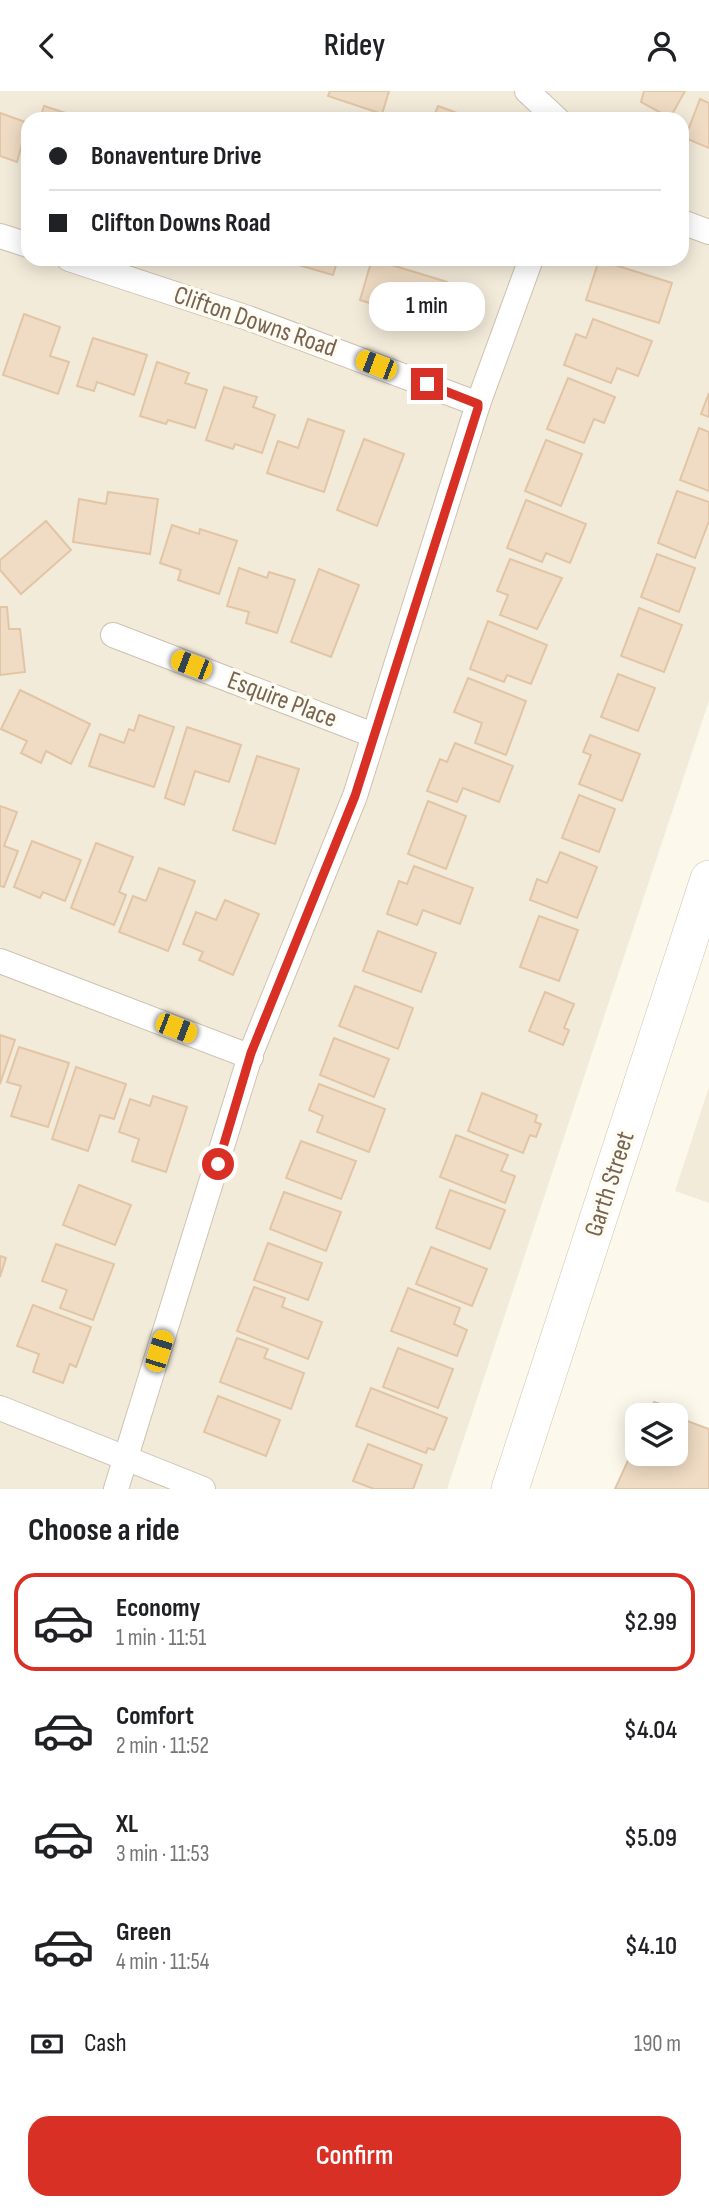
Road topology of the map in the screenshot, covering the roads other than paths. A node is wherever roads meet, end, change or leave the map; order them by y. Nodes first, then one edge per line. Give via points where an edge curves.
1 (527, 91) edge
2 (550, 112) edge
3 (689, 225) edge
4 (709, 232) edge
5 (0, 236) edge
6 (21, 244) edge
7 (90, 266) edge
8 (528, 266) edge
9 (478, 404) junction
10 (113, 635) dead end
11 (373, 735) junction
12 (709, 879) edge
13 (0, 961) edge
14 (251, 1057) junction
15 (0, 1408) edge
16 (126, 1458) junction
17 (116, 1489) edge
18 (203, 1489) edge
19 (510, 1489) edge

1 - 2 street
3 - 4 street
5 - 6 street
7 - 9 street, Clifton Downs Road via 248,318
8 - 9 street
9 - 11 street
10 - 11 street, Esquire Place
11 - 14 street via 355,796
12 - 19 main road, Garth Street
13 - 14 street
14 - 16 street
15 - 16 street
16 - 17 street
16 - 18 street

